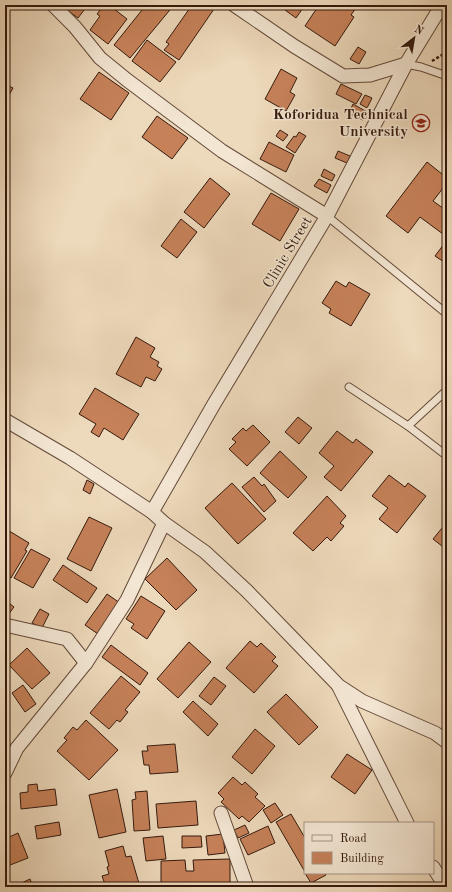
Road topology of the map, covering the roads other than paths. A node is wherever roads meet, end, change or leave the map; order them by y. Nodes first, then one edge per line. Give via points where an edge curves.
1 (53, 5) edge
2 (234, 5) edge
3 (442, 5) edge
4 (406, 64) junction
5 (447, 76) edge
6 (327, 216) junction
7 (447, 314) edge
8 (349, 388) dead end
9 (447, 390) edge
10 (5, 420) edge
11 (408, 426) junction
12 (447, 456) edge
13 (152, 512) junction
14 (164, 523) junction
15 (5, 625) edge
16 (86, 663) junction
17 (339, 686) junction
18 (447, 742) edge
19 (5, 773) edge
20 (221, 813) dead end
21 (407, 822) edge
22 (434, 869) edge
23 (248, 887) edge
24 (446, 887) edge

1 - 6 street via 100,58 132,85 222,151
2 - 4 street via 343,76 370,75
3 - 4 street, Clinic Street
4 - 5 lane
4 - 6 street, Clinic Street
6 - 7 lane
6 - 13 street, Clinic Street
8 - 11 lane
9 - 11 lane
10 - 13 street via 70,458
11 - 12 lane
13 - 14 street
14 - 16 street via 127,600
14 - 17 street via 205,552 248,591
15 - 16 street via 67,639
16 - 19 street via 17,748
17 - 18 street via 362,701 435,733
17 - 21 street
20 - 23 street
22 - 24 street

